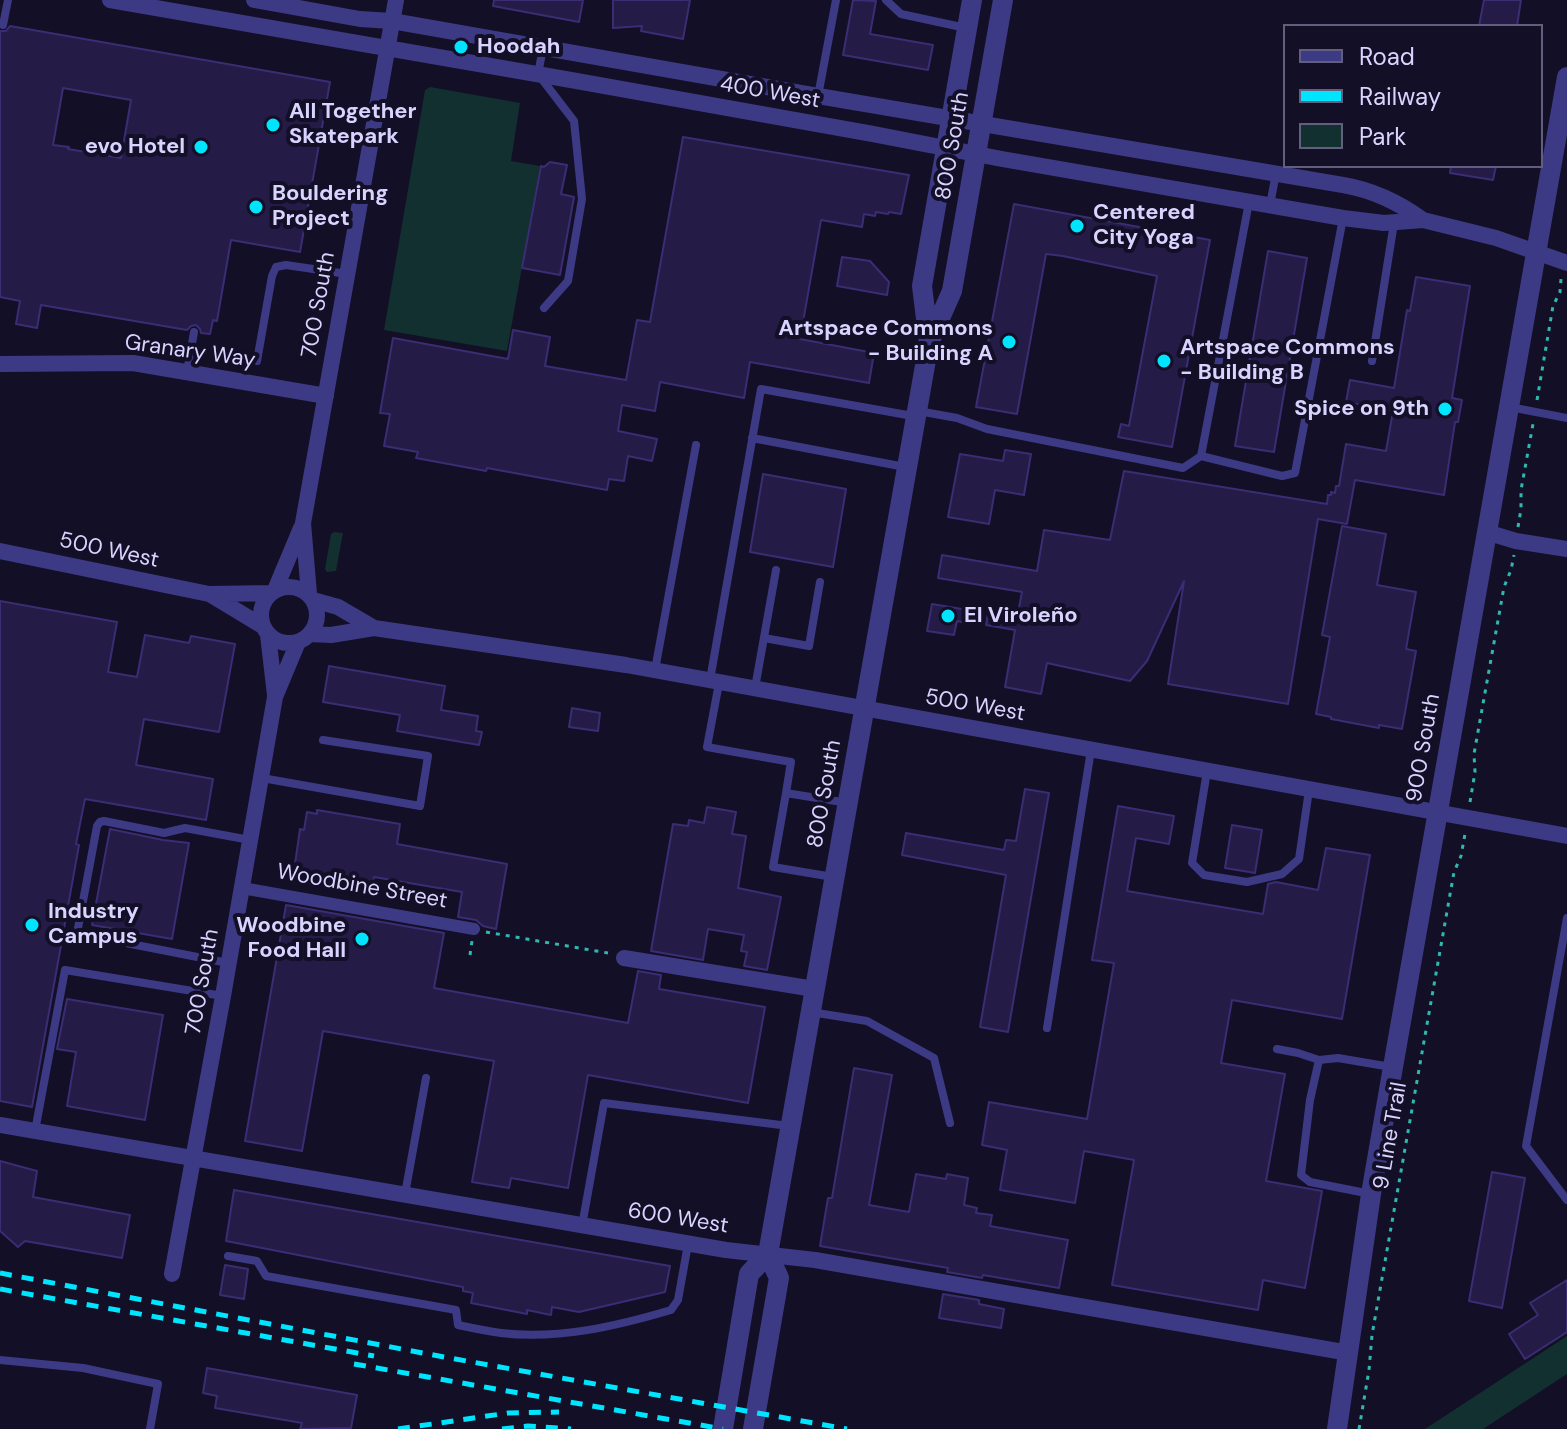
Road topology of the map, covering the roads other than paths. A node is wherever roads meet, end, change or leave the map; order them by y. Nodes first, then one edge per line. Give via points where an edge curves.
1 (8, 0) edge
2 (110, 0) edge
3 (254, 0) edge
4 (396, 0) edge
5 (836, 0) edge
6 (886, 0) edge
7 (972, 0) edge
8 (1003, 0) edge
9 (392, 21) junction
10 (3, 25) dead end
11 (967, 28) junction
12 (543, 48) junction
13 (387, 49) junction
14 (538, 74) junction
15 (1567, 77) edge
16 (818, 96) junction
17 (951, 118) junction
18 (982, 123) junction
19 (1563, 125) edge
20 (945, 148) junction
21 (1548, 149) edge
22 (976, 154) junction
23 (1284, 171) edge
24 (1249, 202) junction
25 (1270, 205) junction
26 (1343, 218) junction
27 (1423, 220) junction
28 (1394, 223) junction
29 (1536, 251) junction
30 (1567, 263) edge
31 (347, 274) junction
32 (544, 308) dead end
33 (194, 332) dead end
34 (929, 343) junction
35 (257, 361) dead end
36 (1372, 361) dead end
37 (0, 364) edge
38 (187, 372) junction
39 (326, 396) junction
40 (1509, 407) junction
41 (916, 414) junction
42 (1567, 418) edge
43 (752, 438) junction
44 (696, 445) dead end
45 (1201, 456) junction
46 (907, 467) junction
47 (303, 523) junction
48 (1486, 532) junction
49 (1567, 549) edge
50 (0, 551) edge
51 (776, 570) dead end
52 (820, 582) dead end
53 (273, 592) junction
54 (209, 594) junction
55 (311, 597) junction
56 (374, 628) junction
57 (266, 631) junction
58 (304, 638) junction
59 (764, 638) junction
60 (655, 671) junction
61 (714, 682) junction
62 (755, 689) junction
63 (275, 697) junction
64 (865, 709) junction
65 (323, 740) dead end
66 (1091, 749) junction
67 (1207, 770) junction
68 (262, 778) junction
69 (1309, 790) junction
70 (786, 793) junction
71 (848, 803) junction
72 (1437, 812) junction
73 (1567, 836) edge
74 (250, 840) junction
75 (834, 878) junction
76 (242, 888) junction
77 (1567, 918) edge
78 (478, 930) road end
79 (624, 958) road end
80 (229, 963) junction
81 (814, 989) junction
82 (223, 996) junction
83 (810, 1012) junction
84 (1047, 1028) dead end
85 (1277, 1049) dead end
86 (1319, 1060) junction
87 (1393, 1067) junction
88 (426, 1078) dead end
89 (950, 1123) dead end
90 (0, 1125) edge
91 (790, 1127) junction
92 (35, 1131) junction
93 (193, 1159) junction
94 (1371, 1194) junction
95 (405, 1195) junction
96 (1567, 1200) edge
97 (582, 1226) junction
98 (688, 1244) junction
99 (768, 1254) junction
100 (228, 1256) dead end
101 (172, 1274) dead end
102 (1349, 1353) junction
103 (0, 1360) edge
104 (150, 1429) edge
105 (723, 1429) edge
106 (753, 1429) edge
107 (1337, 1429) edge

1 - 10 lane
2 - 13 street, 400 West
3 - 9 street, 400 West
4 - 9 street, 700 South
5 - 16 lane
6 - 11 lane via 901,14
7 - 11 street, 800 South
8 - 18 street, 800 South
9 - 12 street, 400 West
9 - 13 street, 700 South
11 - 17 street, 800 South
12 - 14 lane
12 - 16 street, 400 West
13 - 14 street, 400 West
13 - 31 street, 700 South
14 - 20 street, 400 West
14 - 32 lane via 574,121 582,199 568,281
15 - 19 street, 900 South
16 - 17 street, 400 West
17 - 18 street, 400 West
17 - 20 street, 800 South
18 - 22 street, 800 South
18 - 23 street, 400 West
19 - 21 street, 900 South
20 - 22 street, 400 West
20 - 34 street, 800 South via 922,286
21 - 29 street, 900 South
22 - 24 street, 400 West
22 - 34 street, 800 South via 952,291
23 - 25 lane
23 - 27 street, 400 West via 1372,192
24 - 25 street, 400 West
24 - 45 lane
25 - 26 street, 400 West
26 - 28 street, 400 West
26 - 45 lane via 1295,473 1282,476
27 - 28 street, 400 West
27 - 29 street, 400 West
28 - 36 lane
29 - 30 street, 400 West
29 - 40 street, 900 South
31 - 35 lane via 276,267
31 - 39 street, 700 South
33 - 38 lane
34 - 41 street, 800 South
37 - 38 street, Granary Way via 133,363
38 - 39 street, Granary Way
39 - 47 street, 700 South
40 - 42 lane
40 - 48 street, 900 South
41 - 43 lane via 761,389
41 - 45 lane via 957,418 987,429 1183,468
41 - 46 street, 800 South
43 - 46 lane
43 - 61 lane
44 - 60 lane
46 - 64 street, 800 South
47 - 53 street, 700 South
47 - 55 street, 700 South
48 - 49 street
48 - 72 street, 900 South
50 - 54 street, 500 West
51 - 59 lane
52 - 59 lane via 809,646
53 - 54 street, 500 West
53 - 55 street via 298,588
53 - 57 street via 261,609
54 - 57 street, 500 West
55 - 56 street, 500 West
55 - 58 street via 317,618
56 - 58 street, 500 West
56 - 60 street, 500 West
57 - 58 street via 284,643
57 - 63 street, 700 South
58 - 63 street, 700 South
59 - 62 lane
60 - 61 street, 500 West
61 - 62 street, 500 West
61 - 70 lane via 707,747 791,762
62 - 64 street, 500 West
63 - 68 street, 700 South
64 - 66 street, 500 West
64 - 71 street, 800 South
65 - 68 lane via 428,756 420,806
66 - 67 street, 500 West
66 - 84 lane
67 - 69 street, 500 West
67 - 69 lane via 1192,863 1204,875 1247,882 1282,874 1299,859
68 - 74 street, 700 South
69 - 72 street, 500 West
70 - 71 lane
70 - 75 lane via 773,867
71 - 75 street, 800 South
72 - 73 street, 500 West
72 - 87 street, 900 South
74 - 76 street, 700 South
74 - 80 lane via 185,828 164,833 100,822 78,928 85,935
75 - 81 street, 800 South
76 - 78 street, Woodbine Street
76 - 80 street, 700 South
77 - 96 lane via 1526,1146
79 - 81 street
80 - 82 street, 700 South
81 - 83 street, 800 South
82 - 92 lane via 65,970
82 - 93 street, 700 South
83 - 89 lane via 867,1021 934,1058
83 - 91 street, 800 South
85 - 86 lane
86 - 87 lane
86 - 94 lane via 1301,1175 1310,1182
87 - 94 street, 900 South
88 - 95 lane
90 - 92 street, 600 West
91 - 97 lane via 604,1103
91 - 99 street, 800 South
92 - 93 street, 600 West
93 - 95 street, 600 West
93 - 101 street, 700 South
94 - 102 street, 900 South
95 - 97 street, 600 West
97 - 98 street, 600 West
98 - 99 street, 600 West
98 - 100 lane via 678,1300 671,1310 598,1329 547,1334 458,1325 456,1310 266,1276 257,1261
99 - 102 street, 600 West
99 - 105 street, 800 South via 749,1274
99 - 106 street, 800 South via 779,1278
102 - 107 street, 900 South
103 - 104 lane via 83,1368 158,1384

